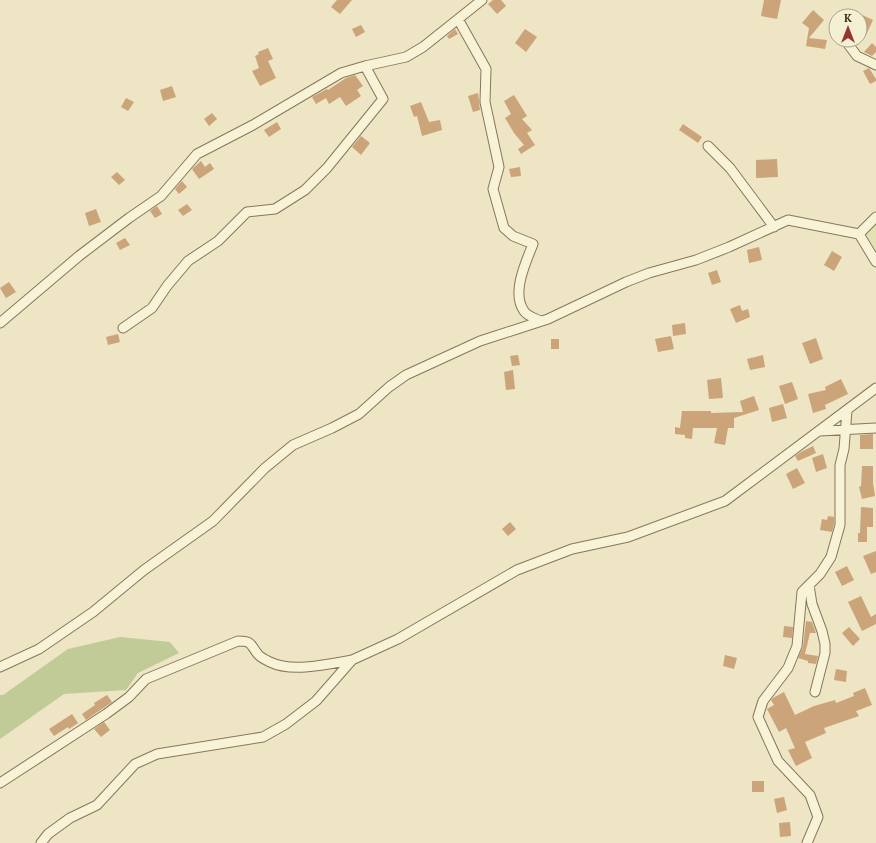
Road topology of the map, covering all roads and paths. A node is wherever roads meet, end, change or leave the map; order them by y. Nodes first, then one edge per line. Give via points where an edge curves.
1 (482, 0) edge
2 (458, 19) junction
3 (851, 48) edge
4 (876, 65) edge
5 (365, 66) junction
6 (708, 146) dead end
7 (876, 217) edge
8 (774, 227) junction
9 (859, 234) junction
10 (876, 262) edge
11 (540, 321) junction
12 (0, 323) edge
13 (123, 328) dead end
14 (876, 388) edge
15 (847, 410) junction
16 (876, 428) edge
17 (845, 430) junction
18 (820, 431) junction
19 (809, 585) junction
20 (352, 660) junction
21 (0, 667) edge
22 (815, 692) dead end
23 (0, 783) edge
24 (41, 843) edge
25 (807, 843) edge

1 - 2 street
2 - 5 street via 406,58
2 - 11 street via 486,69 486,102 499,167 493,189 504,228 513,236 533,244 520,282 520,304 525,313
3 - 4 street via 857,56
5 - 12 street via 341,73 253,125 197,154 161,196 80,256
5 - 13 street via 383,99 327,168 305,190 275,209 247,212 218,241 188,261 152,308
6 - 8 street via 730,168
7 - 9 street
8 - 9 street via 788,220
8 - 11 street via 696,260 626,282
9 - 10 street
11 - 21 street via 480,341 406,375 359,414 293,445 265,468 213,520 144,570 93,612 39,649
14 - 15 street
15 - 17 street
15 - 18 street
16 - 17 street
17 - 18 street
17 - 19 street via 840,464 840,525 831,556 820,574
18 - 20 street via 725,501 628,537 572,549 517,570 398,639
19 - 22 street via 812,604 825,644
19 - 25 street via 802,592 797,646 788,668 764,701 758,717 778,761 810,796 814,805 818,818
20 - 23 street via 303,667 283,666 257,654 247,641 238,641 146,680 106,714
20 - 24 street via 316,701 286,724 262,737 157,754 135,764 97,805 70,818 48,834

